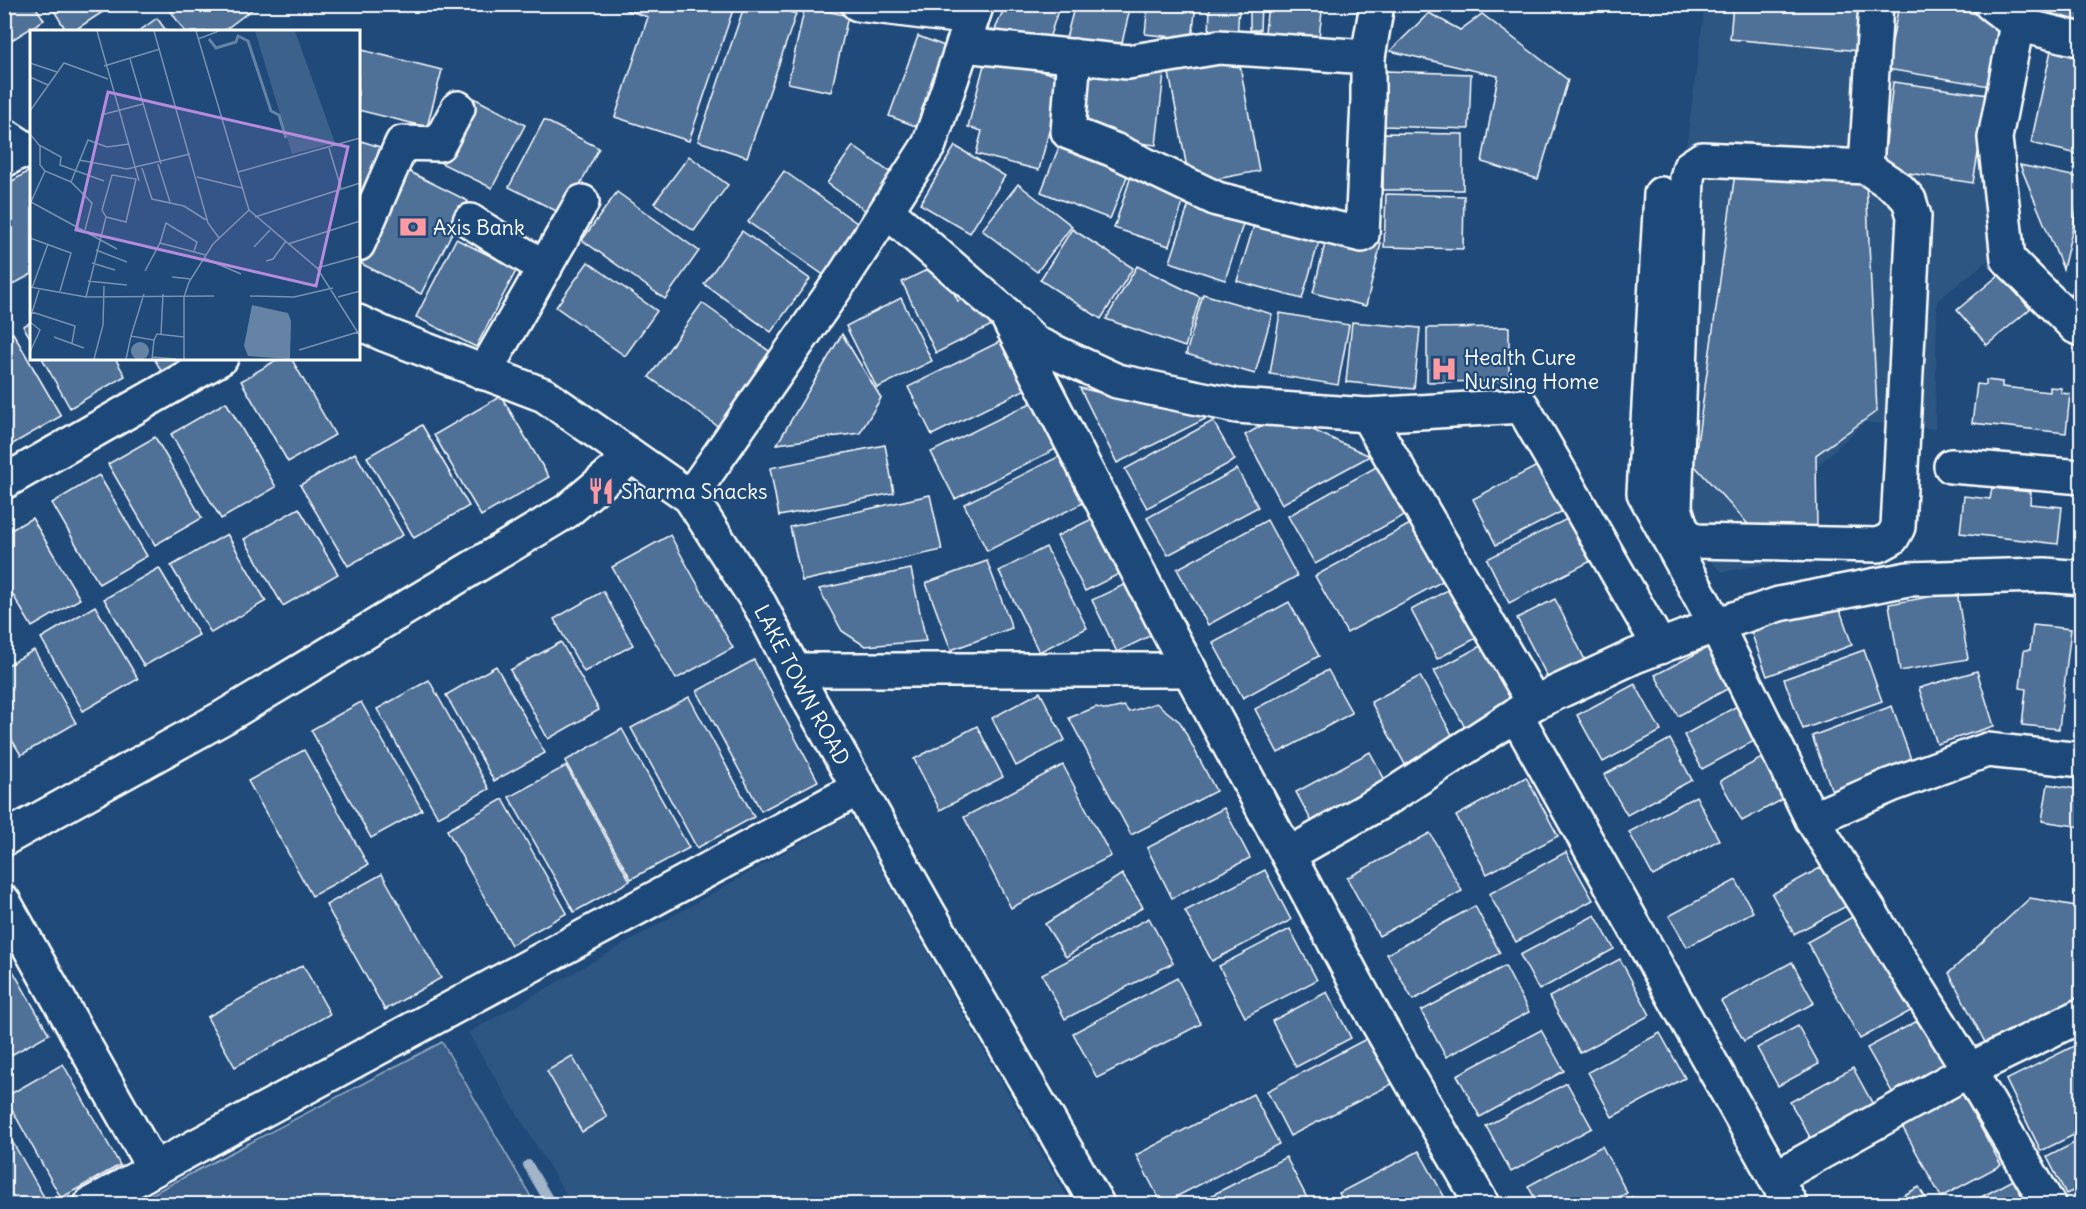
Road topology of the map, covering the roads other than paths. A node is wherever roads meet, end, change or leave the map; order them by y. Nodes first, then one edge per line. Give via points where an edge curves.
1 (858, 4) edge
2 (1377, 4) edge
3 (1876, 4) edge
4 (2004, 14) edge
5 (971, 23) edge
6 (2082, 40) edge
7 (1074, 56) junction
8 (1368, 57) junction
9 (458, 108) dead end
10 (1866, 167) junction
11 (1661, 194) dead end
12 (582, 202) dead end
13 (886, 211) junction
14 (470, 221) dead end
15 (360, 239) edge
16 (545, 268) junction
17 (1006, 314) junction
18 (360, 323) edge
19 (2082, 329) edge
20 (218, 360) edge
21 (484, 373) junction
22 (1367, 415) junction
23 (631, 457) junction
24 (1951, 466) dead end
25 (2082, 477) edge
26 (4, 482) edge
27 (690, 497) junction
28 (2082, 578) edge
29 (1716, 625) junction
30 (1660, 647) junction
31 (794, 670) junction
32 (1190, 670) junction
33 (1525, 709) junction
34 (2082, 760) edge
35 (860, 788) junction
36 (1812, 819) junction
37 (4, 839) edge
38 (1288, 855) junction
39 (4, 902) edge
40 (2082, 1015) edge
41 (1969, 1070) junction
42 (154, 1169) junction
43 (1782, 1191) edge
44 (91, 1204) edge
45 (1097, 1204) edge
46 (1482, 1204) edge
47 (2048, 1204) edge

1 - 5 street
2 - 8 street
3 - 10 street
4 - 6 street
4 - 19 street via 1995,138 2008,259
5 - 7 street
5 - 13 street via 929,145
7 - 8 street via 1128,62 1219,46
7 - 8 street via 1068,132 1218,199 1362,235
9 - 15 street via 439,144 402,143
10 - 10 street via 1899,189 1909,200 1914,216 1898,527 1892,538 1879,545 1693,540 1682,530 1675,508 1690,167 1702,159
11 - 29 street via 1644,493
12 - 16 street
13 - 17 street
13 - 27 street
14 - 16 street
16 - 21 street
17 - 22 street via 1035,343 1117,381 1237,406
17 - 32 street
18 - 21 street, LAKE TOWN ROAD
20 - 26 street
21 - 23 street, LAKE TOWN ROAD via 544,396
22 - 30 street via 1522,406
22 - 33 street
23 - 27 street, LAKE TOWN ROAD
23 - 37 street via 567,511 224,717
24 - 25 street
27 - 31 street, LAKE TOWN ROAD via 760,606
28 - 29 street via 2045,575 1908,579 1779,604
29 - 30 street
29 - 36 street
30 - 33 street
31 - 32 street
31 - 35 street, LAKE TOWN ROAD
32 - 38 street
33 - 38 street via 1386,799
33 - 43 street
34 - 36 street via 1987,750
35 - 42 street
35 - 45 street, LAKE TOWN ROAD
36 - 41 street
38 - 46 street via 1374,1016
39 - 42 street
40 - 41 street
41 - 43 street
41 - 47 street
42 - 44 street

